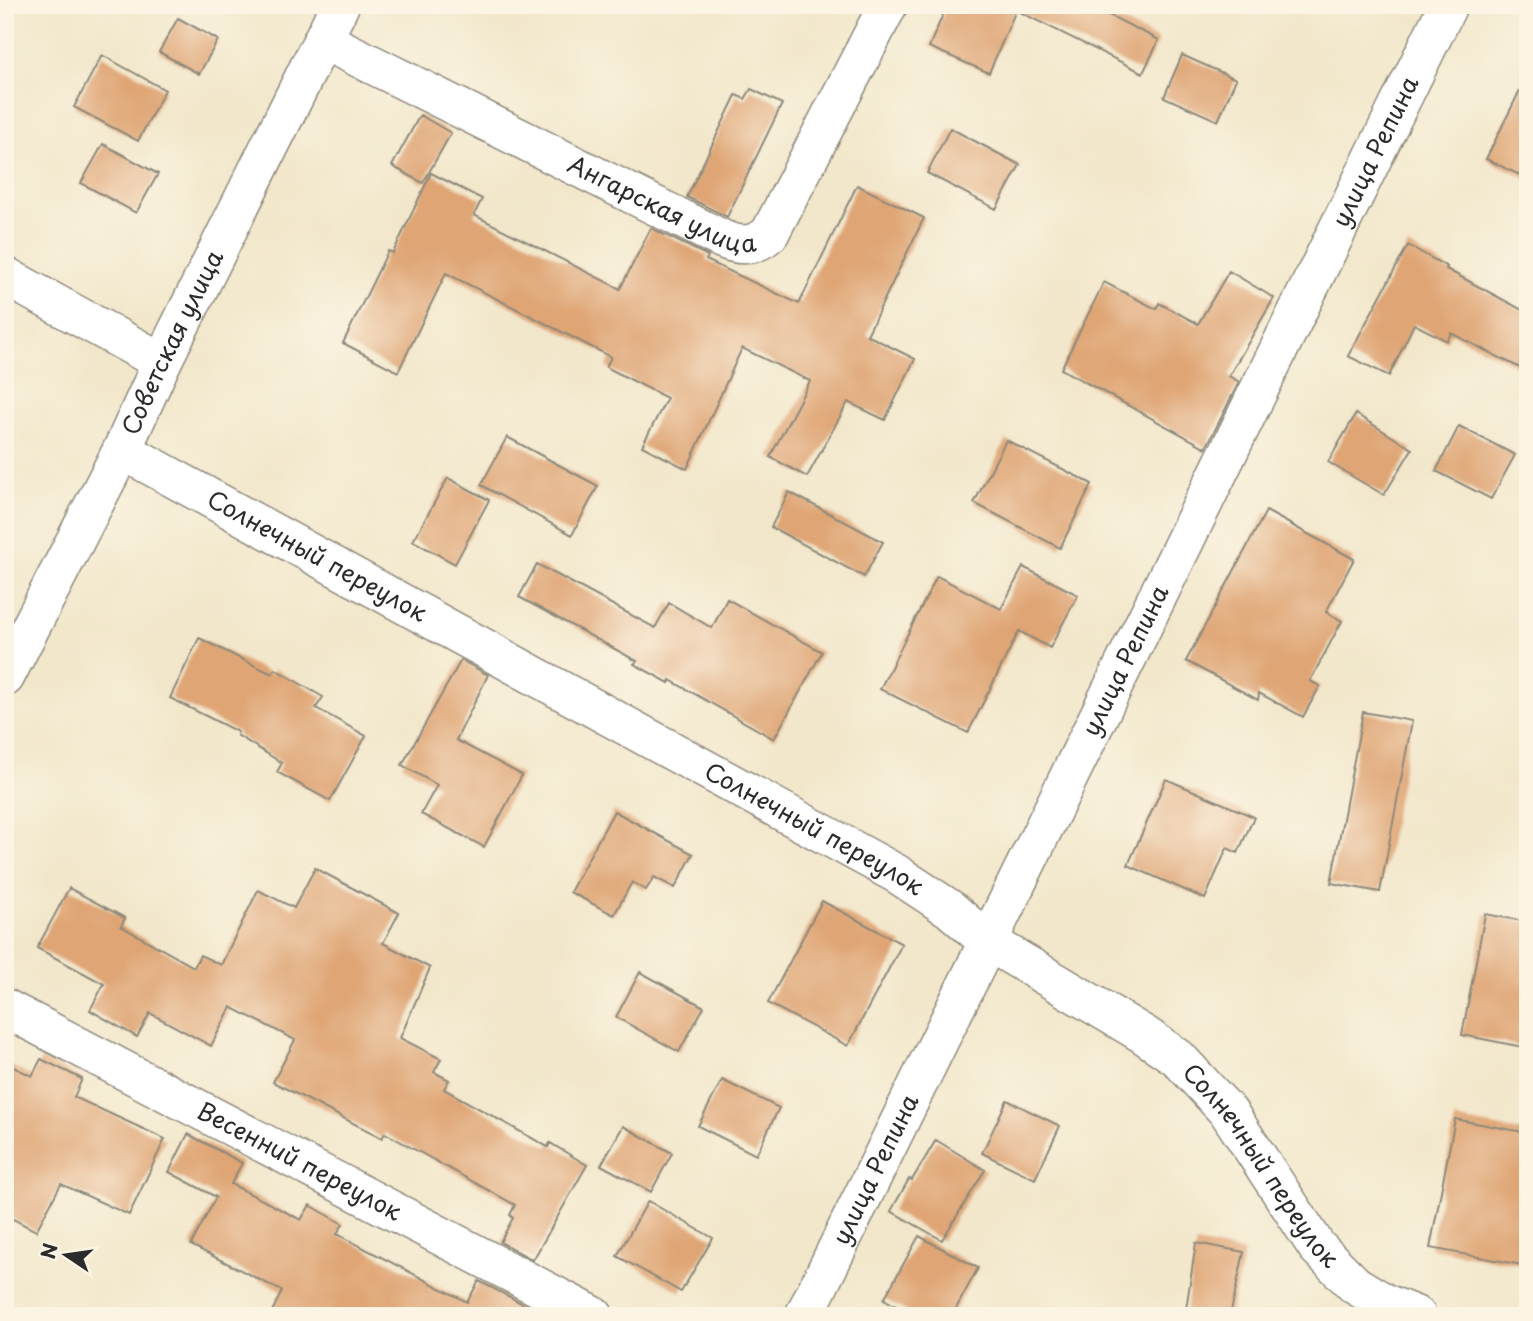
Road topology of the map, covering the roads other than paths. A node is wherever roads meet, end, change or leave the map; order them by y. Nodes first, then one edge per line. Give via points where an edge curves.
1 (340, 5) edge
2 (888, 5) edge
3 (1448, 5) edge
4 (323, 40) junction
5 (5, 276) edge
6 (162, 362) junction
7 (122, 450) junction
8 (5, 677) edge
9 (988, 941) junction
10 (5, 1008) edge
11 (594, 1316) edge
12 (804, 1316) edge
13 (1417, 1316) edge

1 - 4 street, Советская улица
2 - 4 street, Ангарская улица via 770,233 747,245 722,239
3 - 9 street, улица Репина
4 - 6 street, Советская улица
5 - 6 street
6 - 7 street, Советская улица
7 - 8 street, Советская улица
7 - 9 street, Солнечный переулок via 897,874
9 - 12 street, улица Репина
9 - 13 street, Солнечный переулок via 1178,1058 1228,1113 1317,1247 1355,1285
10 - 11 street, Весенний переулок

